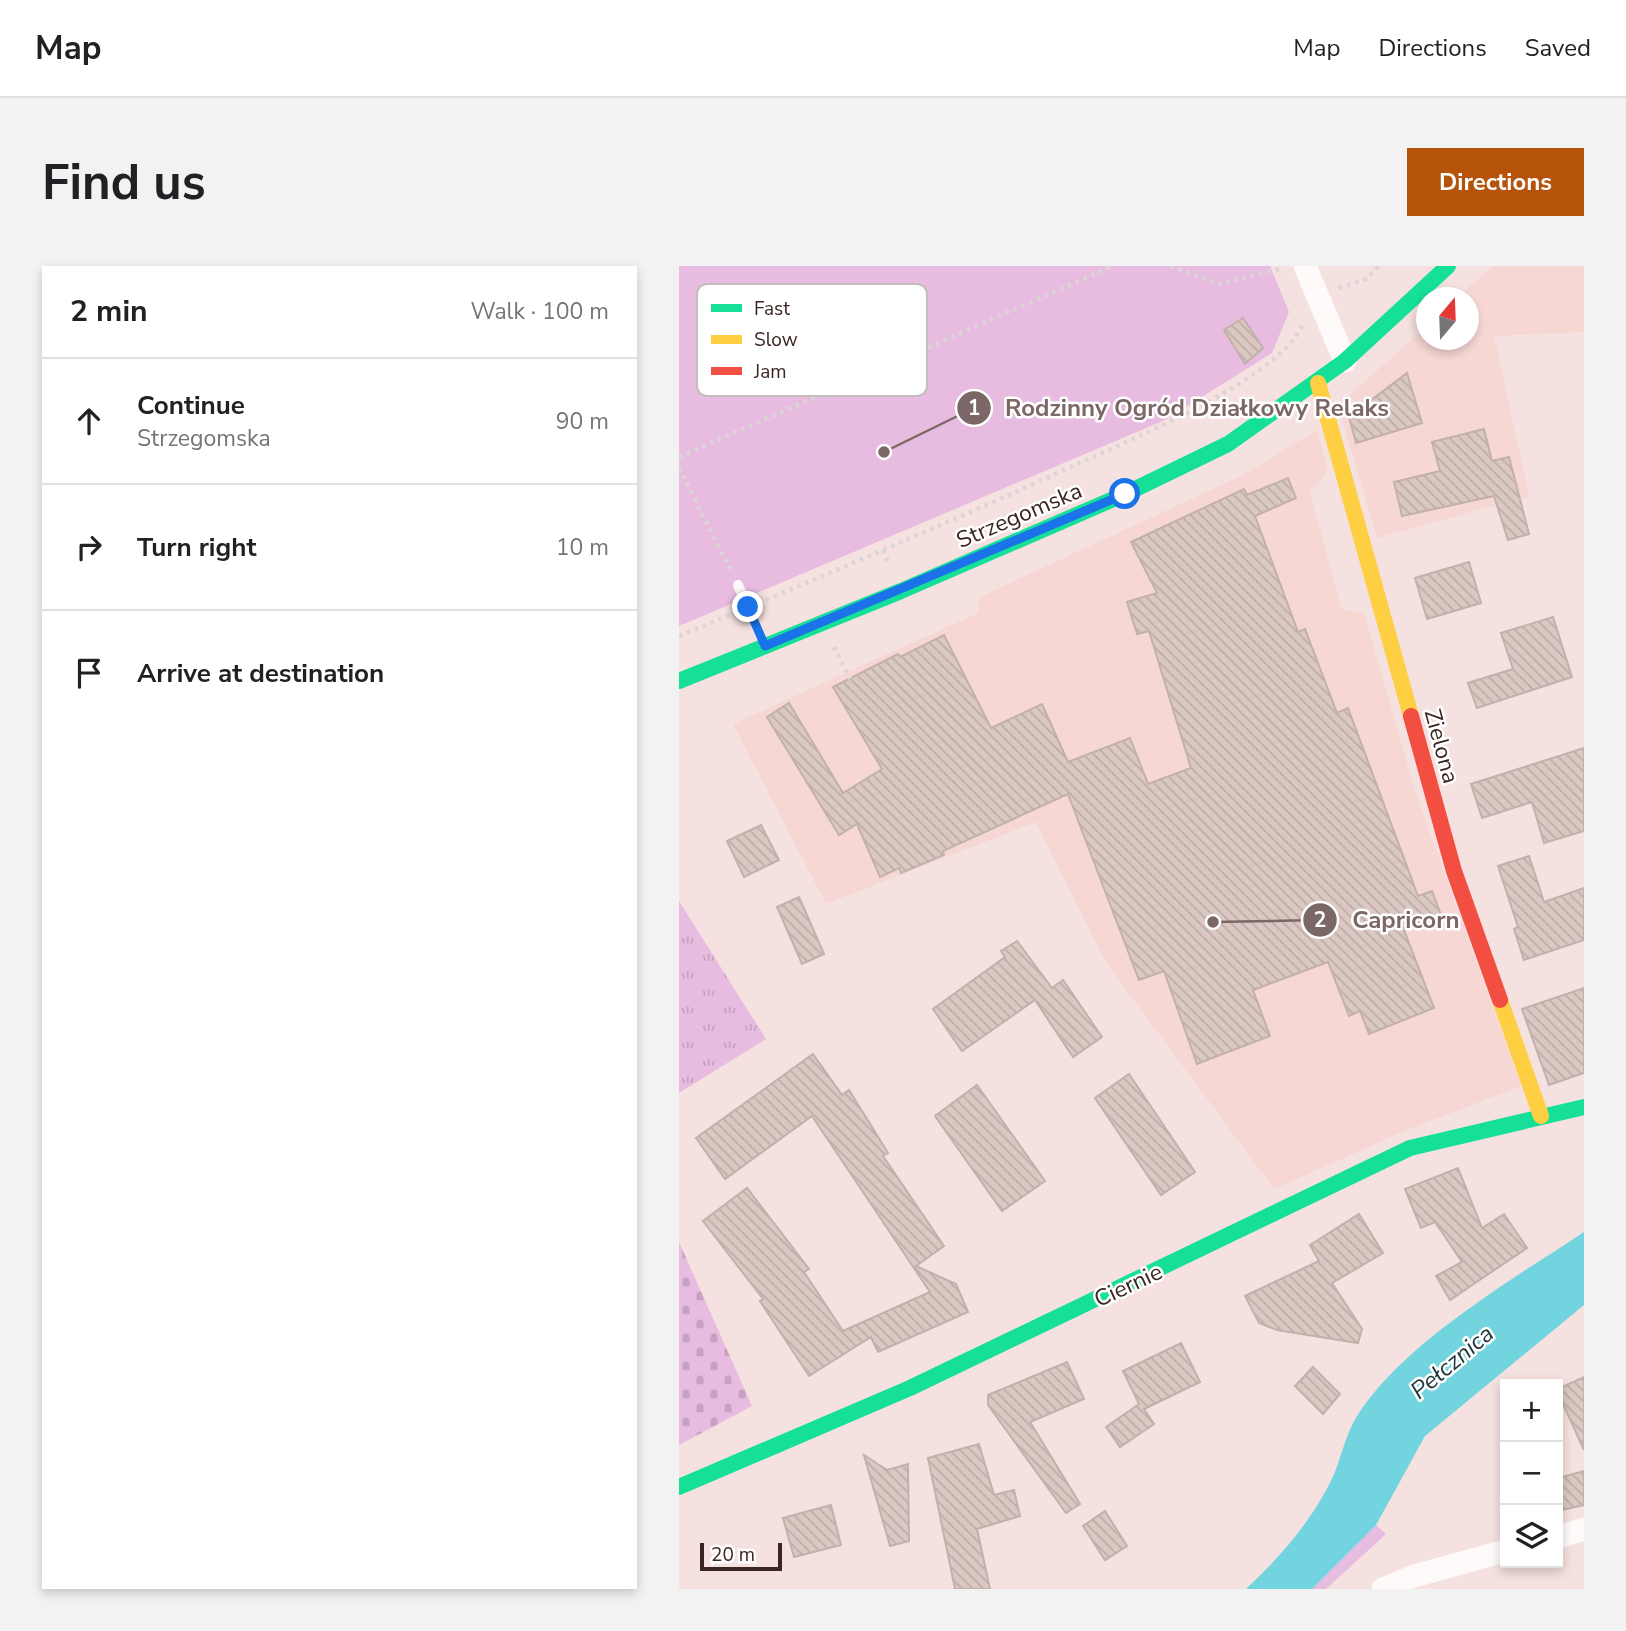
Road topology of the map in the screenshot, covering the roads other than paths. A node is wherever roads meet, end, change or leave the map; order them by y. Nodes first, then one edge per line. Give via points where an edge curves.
1 (1448, 266) edge
2 (1297, 273) edge
3 (1345, 361) junction
4 (1318, 383) junction
5 (738, 585) road end
6 (765, 646) junction
7 (679, 681) edge
8 (1584, 1107) edge
9 (1541, 1116) junction
10 (679, 1488) edge
11 (1584, 1529) edge
12 (1563, 1535) edge
13 (1500, 1552) edge
14 (1383, 1589) edge

1 - 3 street, Strzegomska
2 - 3 street
3 - 4 street, Strzegomska
4 - 6 street, Strzegomska via 1228,444 1136,489
4 - 9 street, Zielona via 1454,871
5 - 6 lane
6 - 7 street, Strzegomska
8 - 9 street, Ciernie
9 - 10 street, Ciernie via 1410,1148 910,1388
11 - 12 street
13 - 14 street

